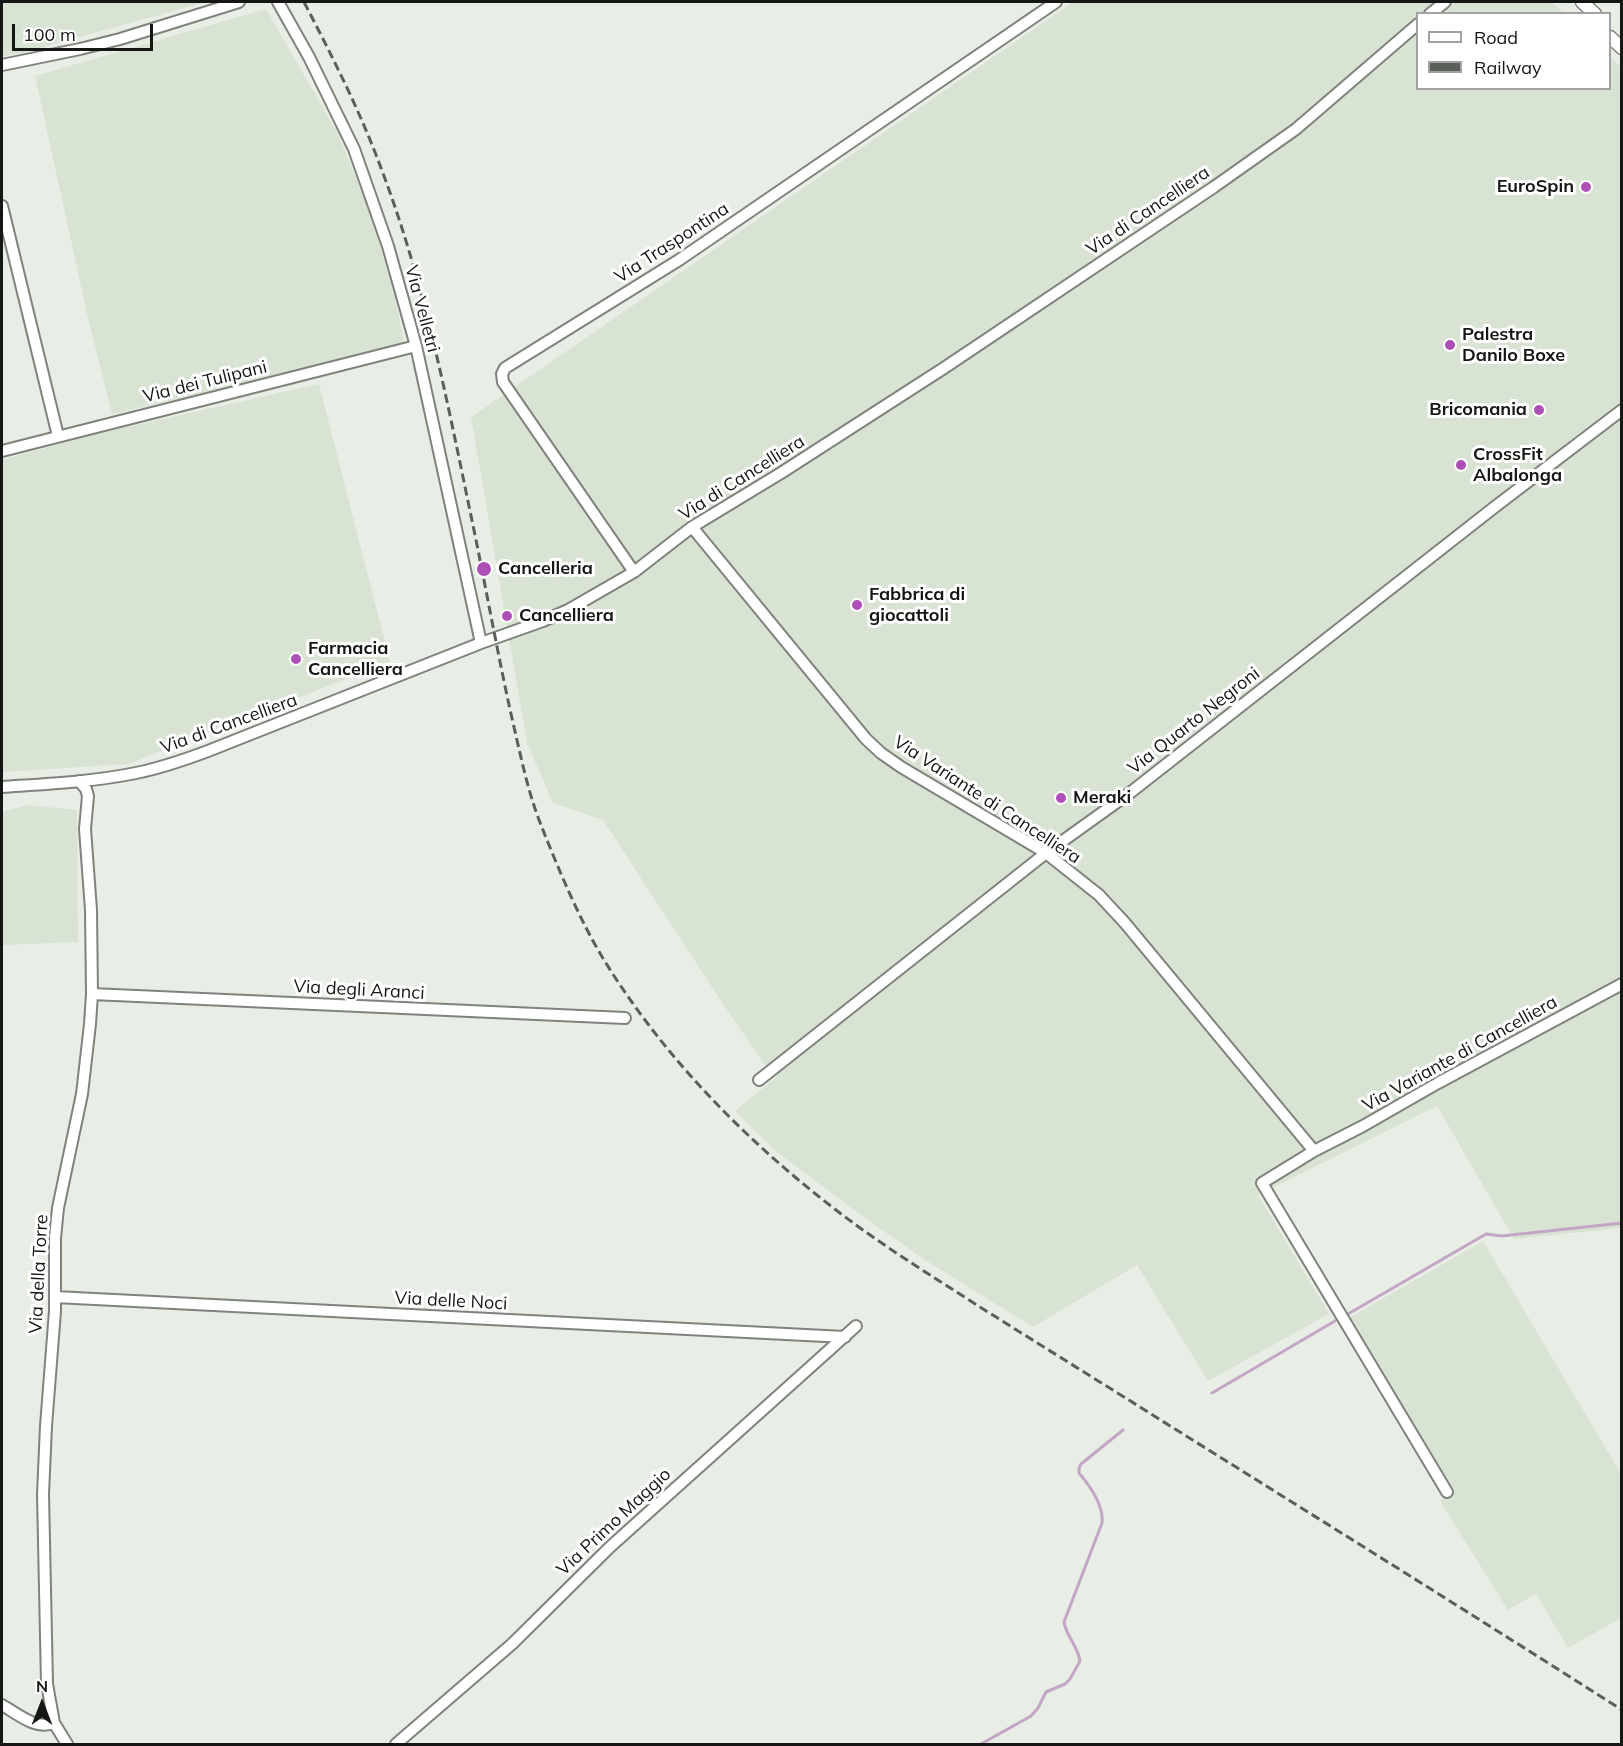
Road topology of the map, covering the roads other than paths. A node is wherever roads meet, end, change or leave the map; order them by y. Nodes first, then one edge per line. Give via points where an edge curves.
1 (239, 2) edge
2 (278, 2) edge
3 (1056, 2) edge
4 (1445, 2) edge
5 (1432, 12) edge
6 (1416, 26) edge
7 (2, 65) edge
8 (2, 206) edge
9 (416, 346) junction
10 (1622, 410) edge
11 (58, 435) junction
12 (2, 451) edge
13 (692, 527) junction
14 (634, 572) junction
15 (481, 643) junction
16 (111, 777) junction
17 (79, 781) junction
18 (2, 787) edge
19 (88, 802) junction
20 (1046, 853) junction
21 (1622, 984) edge
22 (92, 994) junction
23 (625, 1018) dead end
24 (759, 1080) dead end
25 (1314, 1151) junction
26 (55, 1298) junction
27 (856, 1326) dead end
28 (845, 1337) junction
29 (1447, 1492) dead end
30 (2, 1705) edge
31 (54, 1723) junction
32 (67, 1744) edge
33 (396, 1744) edge

1 - 7 street via 80,50
2 - 9 street, Via Velletri via 354,149 388,246
3 - 14 street, Via Traspontina via 679,260 506,368 502,374 504,382
4 - 5 street
6 - 13 street, Via di Cancelliera via 1296,129 1205,194 934,374
8 - 11 street
9 - 11 street, Via dei Tulipani
9 - 15 street, Via Velletri
10 - 20 street, Via Quarto Negroni via 1131,792
11 - 12 street, Via dei Tulipani
13 - 14 street, Via di Cancelliera
13 - 20 street, Via Variante di Cancelliera via 874,747
14 - 15 street, Via di Cancelliera via 568,610
15 - 16 street, Via di Cancelliera via 208,752 159,768
16 - 17 street, Via di Cancelliera
16 - 19 street
17 - 18 street, Via di Cancelliera
17 - 19 street, Via della Torre via 86,789
19 - 22 street, Via della Torre via 85,829
20 - 24 street, Via Quarto Negroni
20 - 25 street, Via Variante di Cancelliera via 1117,914
21 - 25 street, Via Variante di Cancelliera
22 - 23 street, Via degli Aranci
22 - 26 street, Via della Torre via 82,1094 57,1218
25 - 29 street, Via Variante di Cancelliera via 1262,1183
26 - 28 street, Via delle Noci
26 - 31 street, Via della Torre via 43,1494 46,1660
27 - 28 street, Via Primo Maggio
28 - 33 street, Via Primo Maggio via 610,1547 512,1644
30 - 31 street via 37,1725
31 - 32 street, Via della Torre

